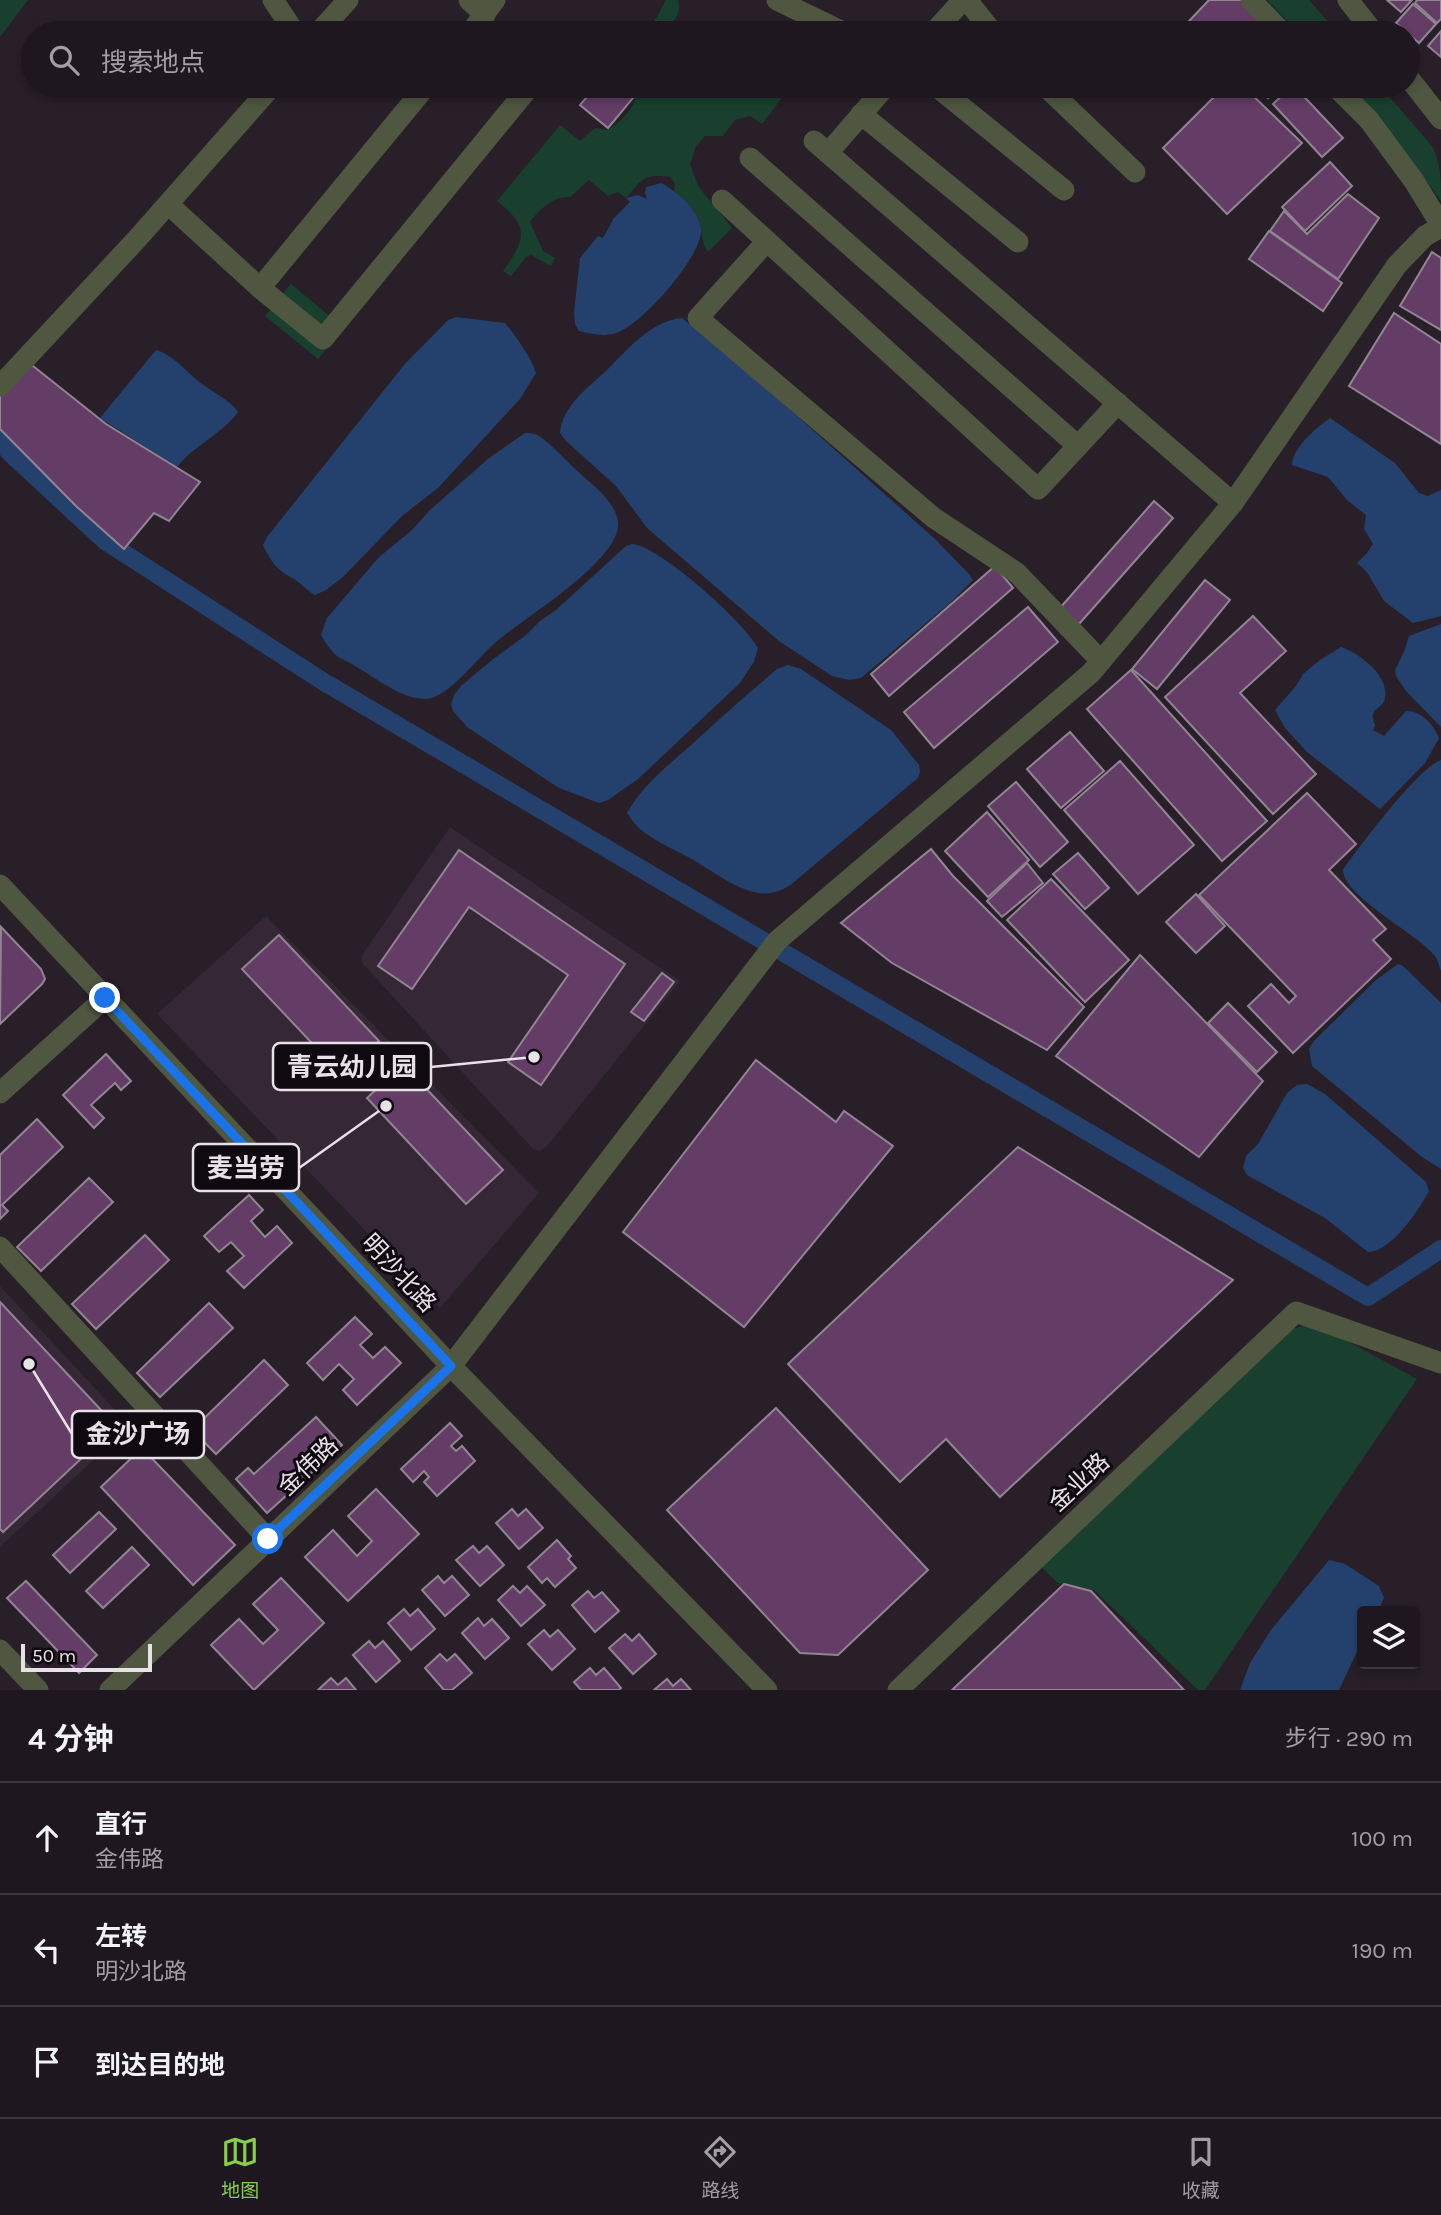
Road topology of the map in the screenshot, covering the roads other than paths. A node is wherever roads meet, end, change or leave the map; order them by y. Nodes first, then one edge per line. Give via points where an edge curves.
1 (273, 0) edge
2 (348, 0) edge
3 (469, 0) edge
4 (777, 0) edge
5 (965, 0) edge
6 (1251, 0) edge
7 (1348, 0) edge
8 (490, 8) edge
9 (287, 21) edge
10 (329, 21) edge
11 (820, 21) edge
12 (945, 21) edge
13 (983, 21) edge
14 (1271, 21) edge
15 (1365, 21) edge
16 (1420, 92) edge
17 (261, 98) edge
18 (416, 98) edge
19 (520, 98) edge
20 (876, 98) edge
21 (951, 98) edge
22 (1058, 98) edge
23 (1347, 98) edge
24 (862, 114) junction
25 (1441, 119) edge
26 (750, 158) dead end
27 (1135, 172) dead end
28 (1064, 190) dead end
29 (722, 200) dead end
30 (168, 204) junction
31 (1441, 226) edge
32 (766, 241) junction
33 (1018, 242) dead end
34 (260, 288) junction
35 (0, 386) edge
36 (1118, 403) junction
37 (1078, 446) junction
38 (1233, 503) junction
39 (1101, 662) junction
40 (0, 885) edge
41 (105, 998) junction
42 (0, 1093) edge
43 (0, 1247) edge
44 (1441, 1363) edge
45 (451, 1366) junction
46 (268, 1539) junction
47 (0, 1650) edge
48 (38, 1690) edge
49 (110, 1690) edge
50 (767, 1690) edge
51 (898, 1690) edge

1 - 9 street
2 - 10 street
3 - 8 street
4 - 11 street
5 - 12 street
5 - 13 street
6 - 14 street
7 - 15 street
16 - 25 street
17 - 30 street
18 - 34 street
19 - 34 street via 323,339
20 - 24 street
21 - 28 street
22 - 27 street
23 - 31 street via 1414,181
24 - 33 street
24 - 36 street via 821,147
26 - 37 street
29 - 32 street
30 - 34 street
30 - 35 street
31 - 38 street, 金伟路 via 1397,265
32 - 37 street via 1038,489
32 - 39 street via 698,318 934,518 1017,573
36 - 37 street
36 - 38 street
38 - 39 street, 金伟路
39 - 45 street, 金伟路 via 771,949
40 - 41 street, 明沙北路
41 - 42 street
41 - 45 street, 明沙北路
43 - 46 street
44 - 51 street, 金业路 via 1296,1312
45 - 46 street, 金伟路
45 - 50 street, 明沙北路
46 - 49 street, 金伟路
47 - 48 street

